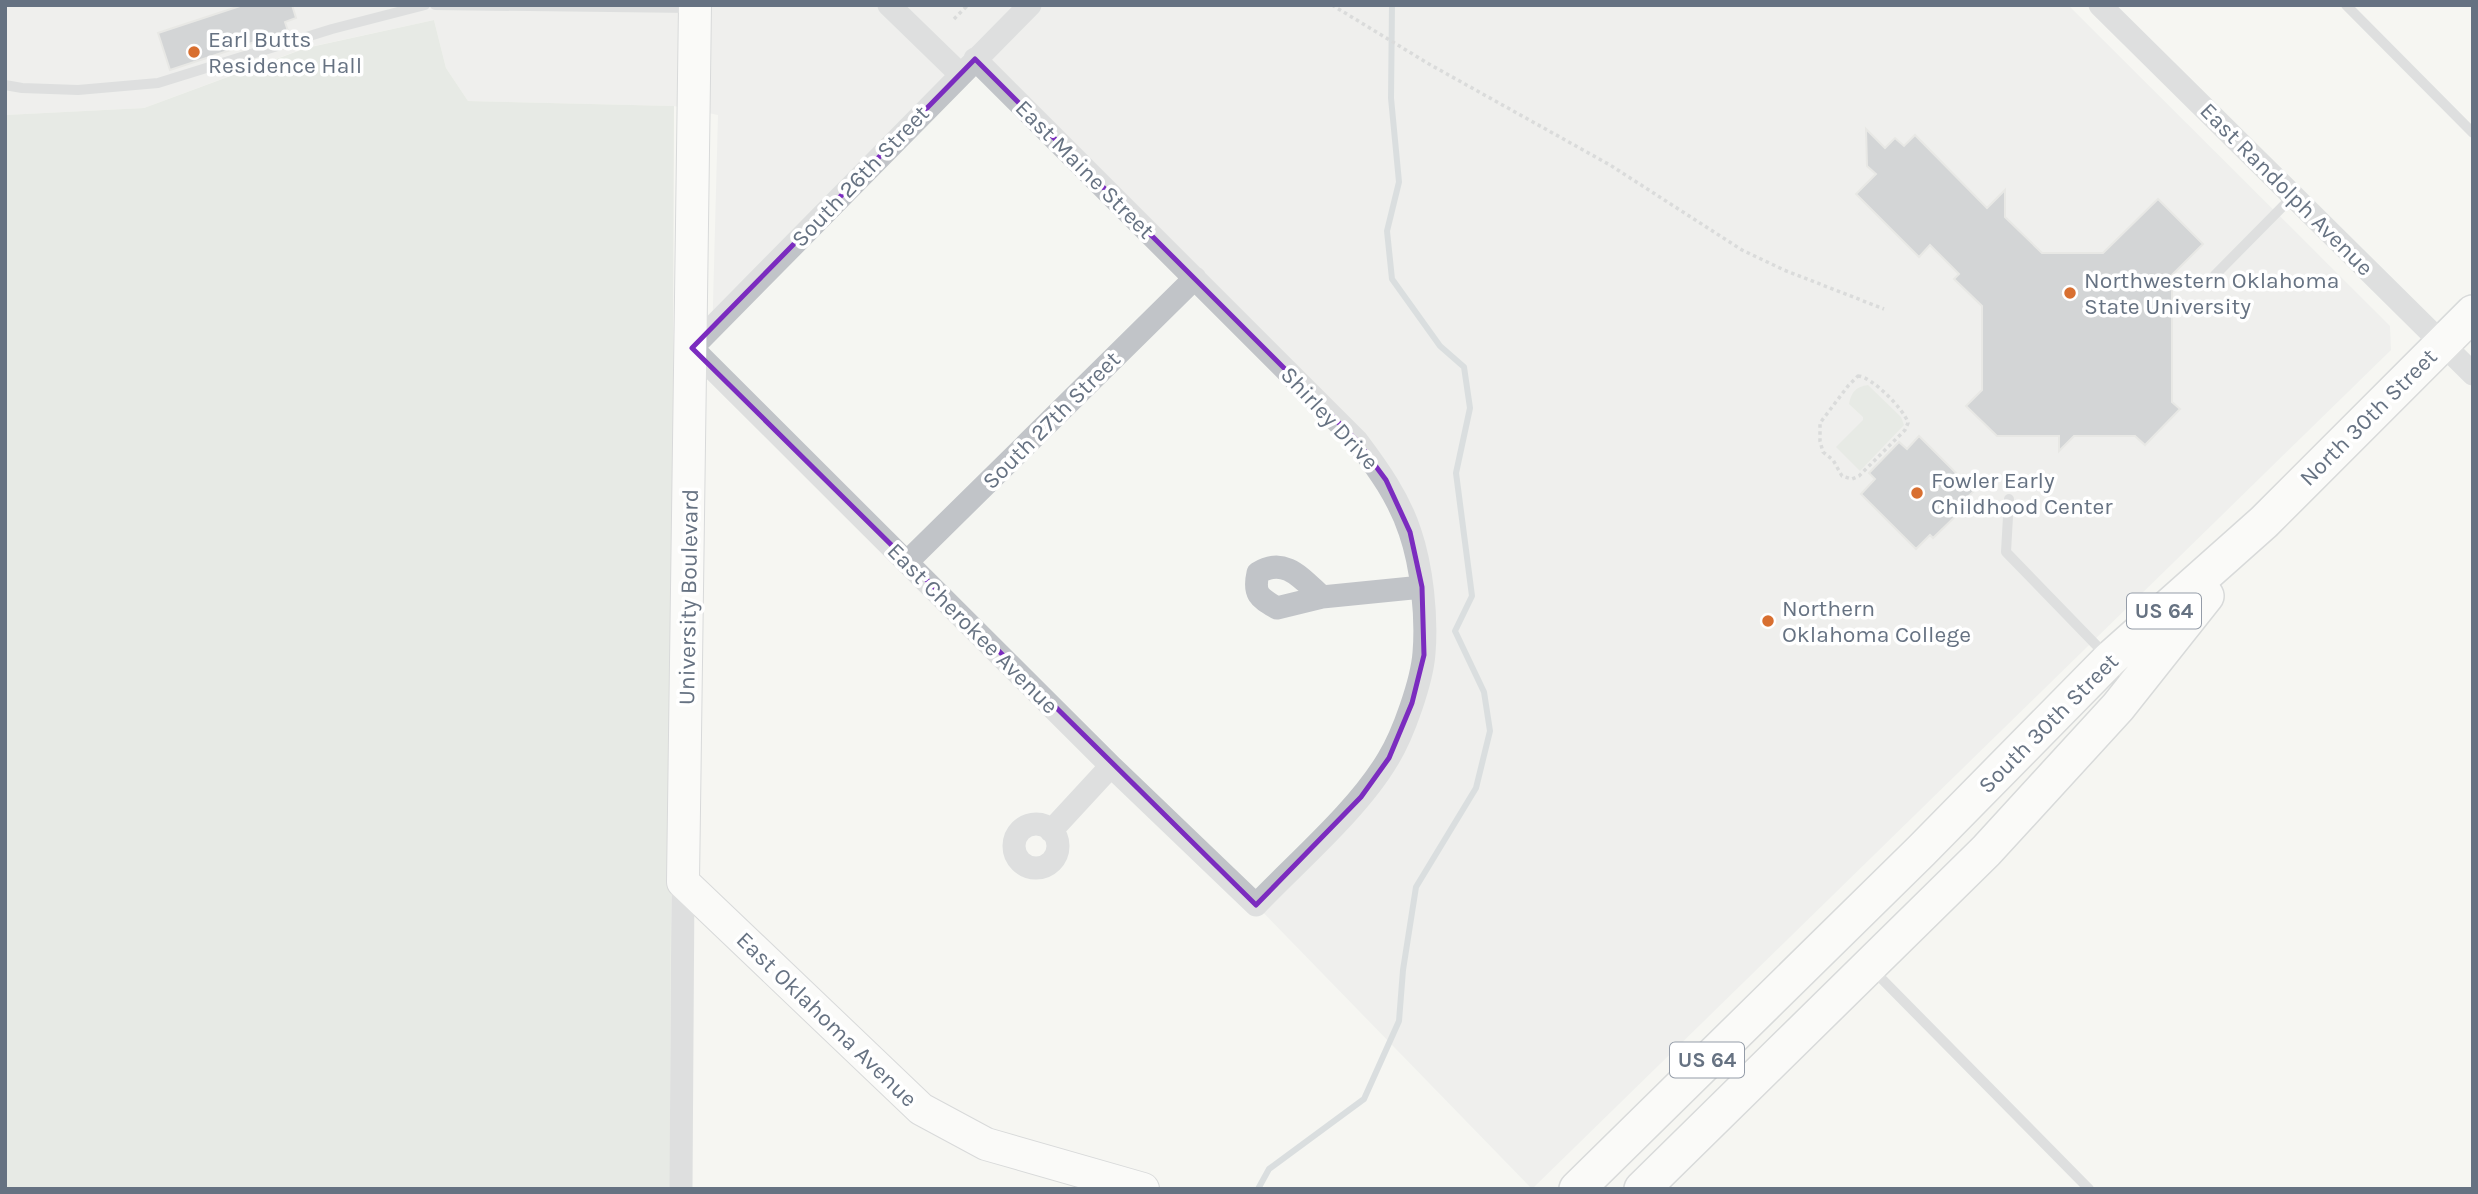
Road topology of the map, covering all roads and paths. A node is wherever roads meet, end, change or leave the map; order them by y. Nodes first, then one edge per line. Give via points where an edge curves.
1 (425, 5) edge
2 (435, 5) edge
3 (889, 5) edge
4 (957, 5) edge
5 (965, 5) edge
6 (1030, 5) edge
7 (1332, 5) edge
8 (2099, 5) edge
9 (2346, 5) edge
10 (451, 6) edge
11 (695, 7) edge
12 (962, 11) junction
13 (954, 19) dead end
14 (968, 66) junction
15 (5, 85) edge
16 (2473, 133) edge
17 (2293, 195) junction
18 (2215, 275) dead end
19 (1195, 278) junction
20 (1884, 309) dead end
21 (2473, 313) edge
22 (2442, 343) junction
23 (692, 348) junction
24 (2473, 374) edge
25 (1881, 454) junction
26 (1888, 461) dead end
27 (2009, 499) dead end
28 (2264, 522) junction
29 (907, 562) junction
30 (1422, 587) junction
31 (1322, 597) dead end
32 (2110, 659) junction
33 (2135, 685) junction
34 (1111, 766) junction
35 (1051, 831) dead end
36 (684, 883) junction
37 (1256, 905) joint
38 (1836, 932) junction
39 (1869, 966) junction
40 (681, 1189) edge
41 (1143, 1189) edge
42 (1577, 1189) edge
43 (1642, 1189) edge
44 (2089, 1189) edge

1 - 15 lane via 158,83 78,90
2 - 10 lane
3 - 14 street, East Maine Street
4 - 12 path
5 - 12 path
6 - 14 street, South 26th Street
7 - 20 path via 1610,165 1742,250
8 - 17 street, East Randolph Avenue
9 - 16 lane
10 - 11 lane
11 - 23 street, University Boulevard
12 - 13 path
14 - 19 street, East Maine Street
14 - 23 street, South 26th Street
17 - 18 lane
17 - 22 street, East Randolph Avenue
19 - 29 street, South 27th Street
19 - 30 street, Shirley Drive via 1357,440 1386,480 1410,533
21 - 22 main road, North 30th Street / US 64
22 - 24 street, East Randolph Avenue
22 - 28 main road, North 30th Street / US 64
23 - 29 street, East Cherokee Avenue
23 - 36 street, University Boulevard
25 - 25 path via 1852,479 1838,472 1820,447 1822,419 1858,376 1871,381 1908,419 1907,427
25 - 26 path
27 - 32 lane via 2006,552
28 - 32 main road, South 30th Street / US 64
28 - 33 main road, South 30th Street / US 64
29 - 34 street, East Cherokee Avenue
30 - 31 street
30 - 37 street, Shirley Drive via 1424,655 1412,703 1389,758 1361,797
32 - 33 lane
32 - 38 main road, South 30th Street / US 64
33 - 39 main road, South 30th Street / US 64 via 1986,851
34 - 35 street
34 - 37 street, East Cherokee Avenue
36 - 40 street, University Boulevard
36 - 41 street, East Oklahoma Avenue via 921,1109 986,1144
38 - 39 main road
38 - 42 main road, South 30th Street / US 64
39 - 43 main road, South 30th Street / US 64
39 - 44 lane

